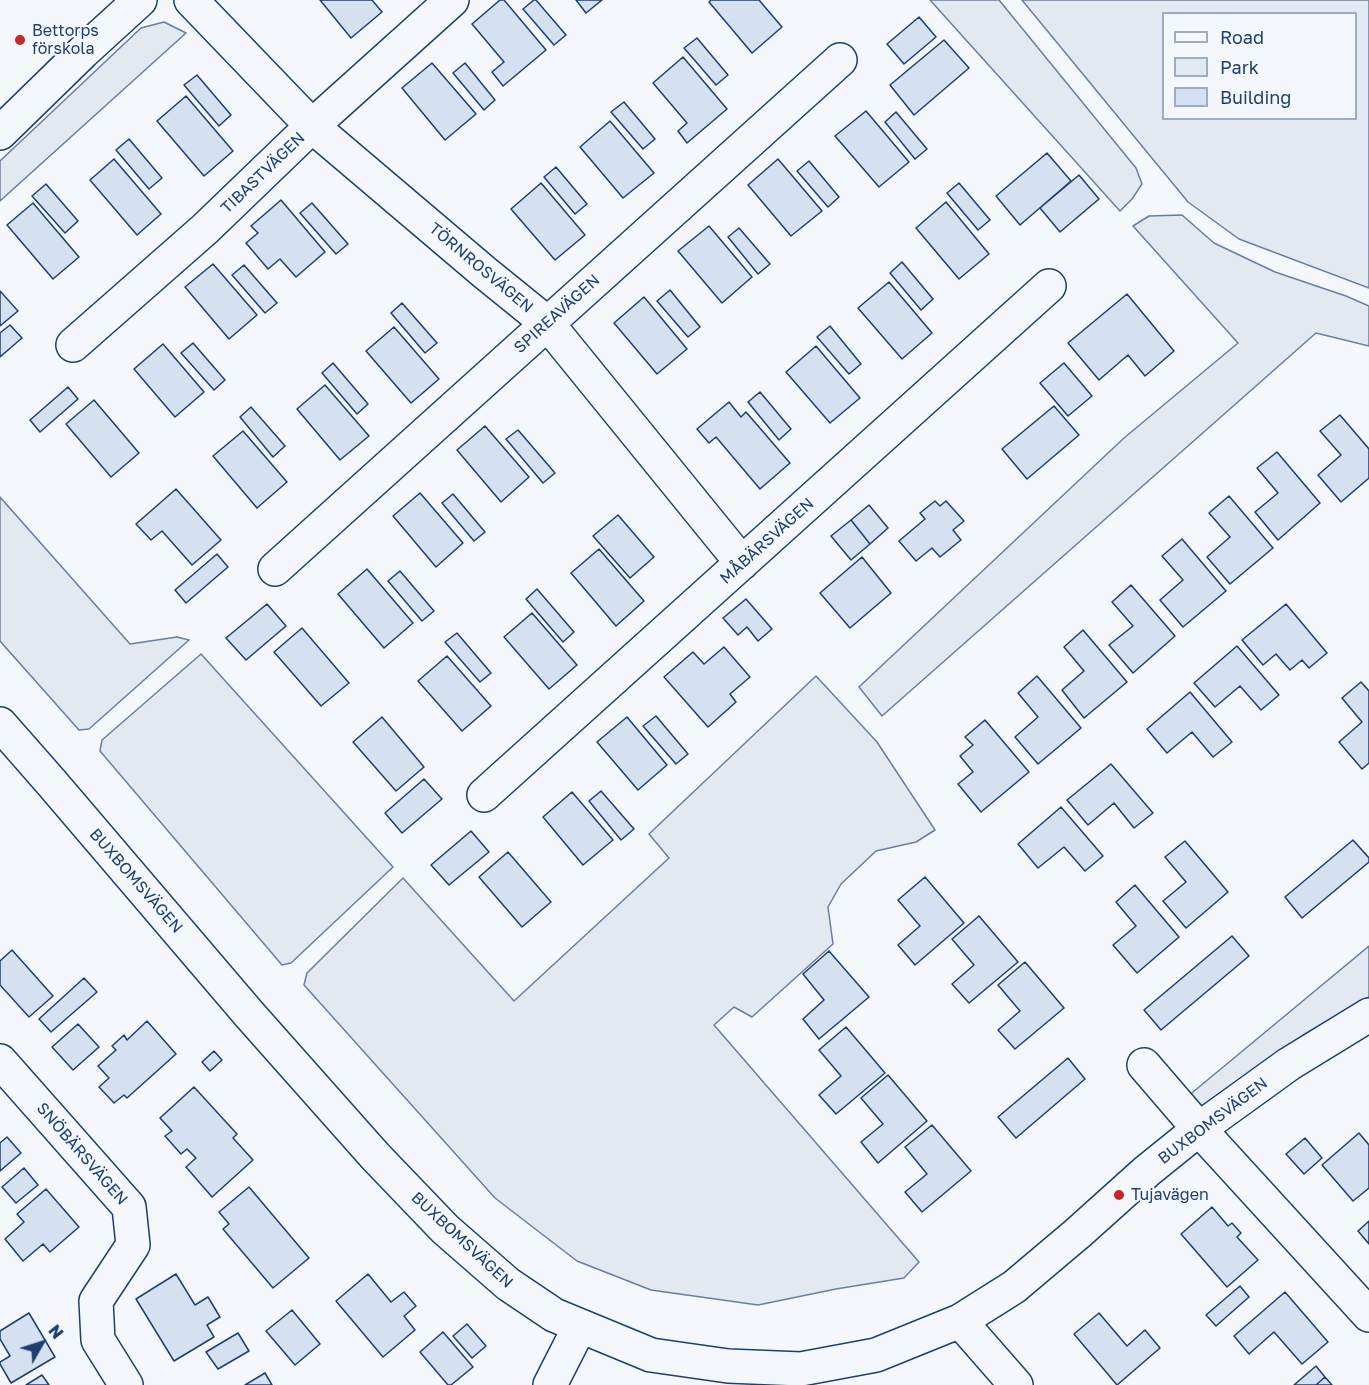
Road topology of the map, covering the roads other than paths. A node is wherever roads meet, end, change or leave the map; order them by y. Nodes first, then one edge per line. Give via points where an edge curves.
1 (140, 0) edge
2 (191, 0) edge
3 (452, 0) edge
4 (840, 60) dead end
5 (312, 126) junction
6 (0, 133) edge
7 (1049, 286) dead end
8 (547, 323) junction
9 (73, 345) dead end
10 (742, 563) junction
11 (275, 569) dead end
12 (0, 724) edge
13 (484, 795) dead end
14 (1369, 1015) edge
15 (0, 1061) edge
16 (1144, 1065) dead end
17 (1199, 1129) junction
18 (1369, 1315) edge
19 (960, 1321) junction
20 (580, 1326) junction
21 (769, 1376) edge
22 (126, 1385) edge
23 (550, 1385) edge
24 (1016, 1385) edge

1 - 6 street
2 - 5 street, TÖRNROSVÄGEN
3 - 5 street, TIBASTVÄGEN
4 - 8 street, SPIREAVÄGEN
5 - 8 street, TÖRNROSVÄGEN
5 - 9 street, TIBASTVÄGEN via 205,229
7 - 10 street, MÅBÄRSVÄGEN
8 - 10 street, TÖRNROSVÄGEN
8 - 11 street, SPIREAVÄGEN
10 - 13 street, MÅBÄRSVÄGEN
12 - 20 street, BUXBOMSVÄGEN via 383,1165 445,1229 508,1284 554,1315
14 - 17 street, BUXBOMSVÄGEN via 1289,1064
15 - 22 street, SNÖBÄRSVÄGEN via 129,1207 133,1245 96,1301 98,1340
16 - 17 street
17 - 18 street
17 - 19 street, BUXBOMSVÄGEN via 1014,1287
19 - 21 street, BUXBOMSVÄGEN via 876,1355
19 - 24 street
20 - 21 street, BUXBOMSVÄGEN via 651,1355
20 - 23 street

